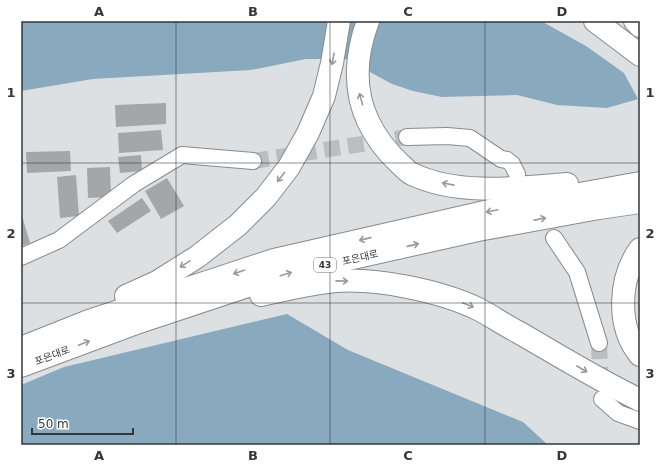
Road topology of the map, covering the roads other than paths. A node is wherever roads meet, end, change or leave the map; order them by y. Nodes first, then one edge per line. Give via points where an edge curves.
1 (339, 21) edge
2 (368, 21) edge
3 (595, 21) edge
4 (609, 21) edge
5 (635, 21) edge
6 (640, 26) edge
7 (640, 49) edge
8 (640, 55) edge
9 (407, 137) tunnel mouth
10 (253, 161) tunnel mouth
11 (517, 174) dead end
12 (640, 179) edge
13 (640, 183) edge
14 (640, 202) edge
15 (554, 238) dead end
16 (640, 249) edge
17 (21, 257) edge
18 (139, 322) junction
19 (600, 343) tunnel mouth
20 (21, 344) edge
21 (21, 348) edge
22 (640, 355) edge
23 (21, 366) edge
24 (602, 400) dead end
25 (640, 400) edge
26 (640, 421) edge

1 -> 20 highway via 332,63 318,111 289,167 266,197 238,225 197,257 157,282
12 -> 2 highway via 500,189 463,187 410,174 389,154 374,134 358,89 360,48
3 - 8 highway
4 - 7 highway
5 - 6 highway
9 - 11 street via 470,138 501,159 507,160
10 - 17 street via 182,155 134,184 59,240
13 -> 21 highway, 포은대로 / 43 via 498,209 274,260 90,321
18 -> 14 highway, 포은대로 / 43 via 290,272 478,230
15 - 19 street via 577,272
16 - 22 highway via 626,281 623,304 626,328
23 -> 18 highway, 포은대로 / 43
18 -> 25 highway via 336,281 410,287 447,297 477,309
24 - 26 street via 618,414

